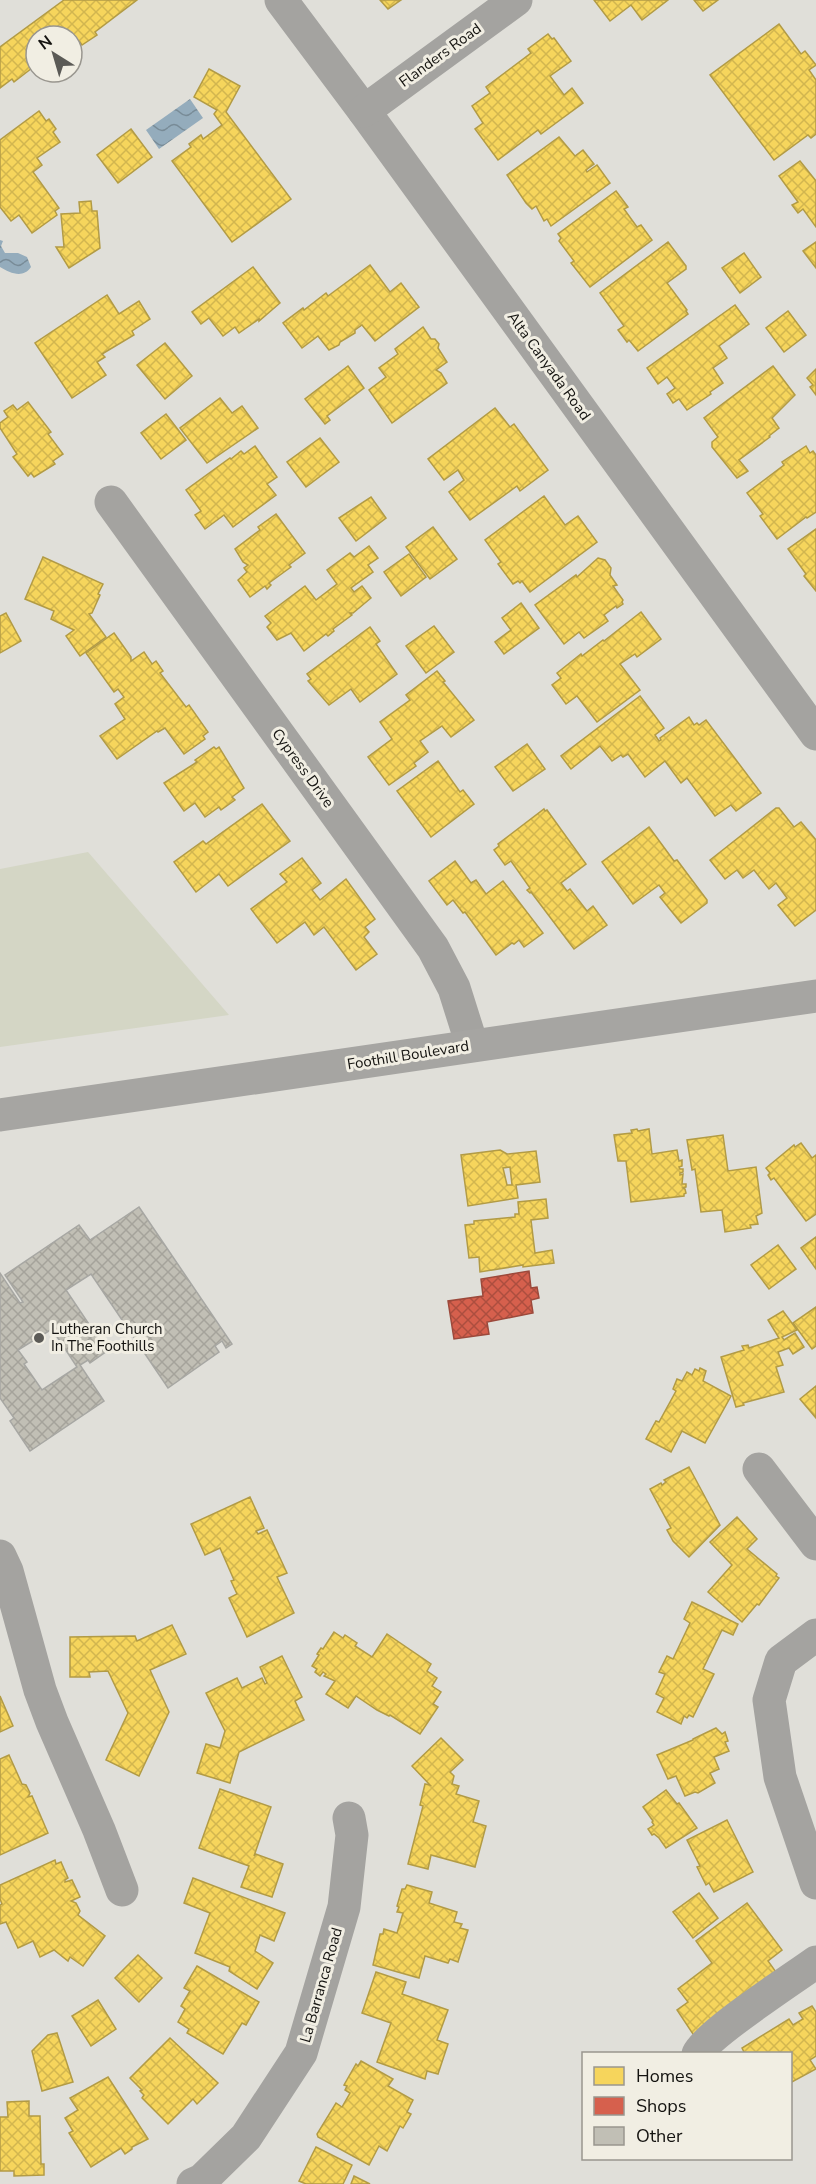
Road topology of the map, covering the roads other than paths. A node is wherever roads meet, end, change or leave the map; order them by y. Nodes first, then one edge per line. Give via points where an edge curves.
1 (281, 0) edge
2 (516, 0) edge
3 (364, 111) junction
4 (111, 502) dead end
5 (816, 734) edge
6 (816, 996) edge
7 (471, 1045) junction
8 (0, 1115) edge
9 (759, 1469) dead end
10 (816, 1544) edge
11 (4, 1563) edge
12 (816, 1635) edge
13 (349, 1818) dead end
14 (816, 1883) edge
15 (122, 1890) dead end
16 (816, 1962) edge
17 (699, 2052) edge
18 (193, 2184) edge

1 - 3 street, Alta Canyada Road
2 - 3 street, Flanders Road
3 - 5 street, Alta Canyada Road
4 - 7 street, Cypress Drive via 433,948 454,988
6 - 7 main road, Foothill Boulevard
7 - 8 main road, Foothill Boulevard
9 - 10 street
11 - 15 street via 44,1701
12 - 14 street via 781,1661 769,1700 780,1777
13 - 18 street, La Barranca Road via 352,1835 344,1907 302,2053 246,2137
16 - 17 street via 718,2033

